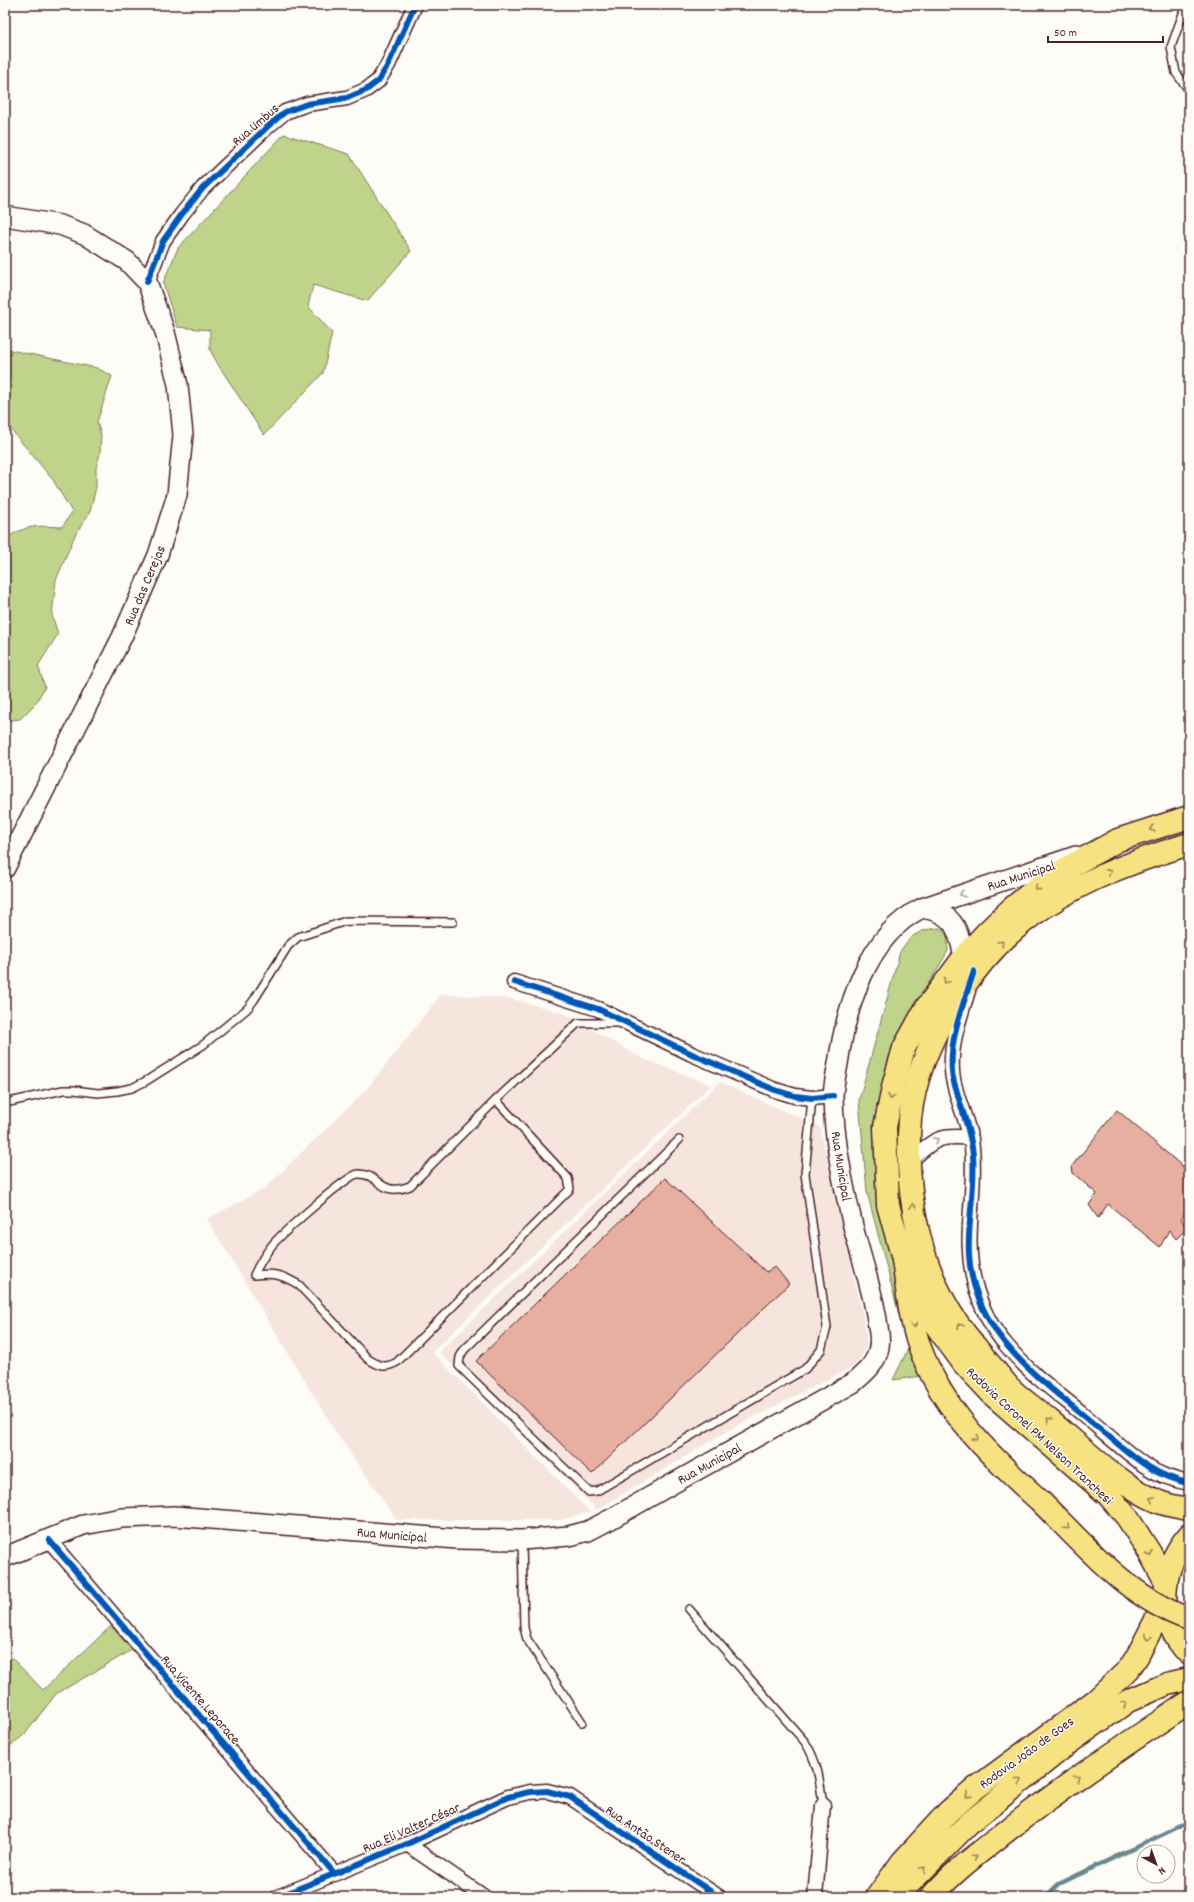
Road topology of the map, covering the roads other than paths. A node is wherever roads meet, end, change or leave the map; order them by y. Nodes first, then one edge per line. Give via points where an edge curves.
1 (415, 5) edge
2 (1186, 5) edge
3 (1189, 90) edge
4 (5, 216) edge
5 (146, 282) junction
6 (1189, 817) edge
7 (1118, 840) junction
8 (1189, 844) edge
9 (5, 868) edge
10 (922, 908) junction
11 (453, 922) dead end
12 (969, 964) junction
13 (514, 982) dead end
14 (626, 1023) junction
15 (833, 1096) junction
16 (812, 1098) junction
17 (496, 1100) junction
18 (5, 1103) edge
19 (971, 1138) junction
20 (679, 1140) dead end
21 (908, 1163) junction
22 (903, 1259) junction
23 (1189, 1483) edge
24 (1189, 1509) edge
25 (1189, 1535) edge
26 (49, 1540) junction
27 (522, 1540) junction
28 (5, 1557) edge
29 (1166, 1592) junction
30 (688, 1609) dead end
31 (1189, 1619) edge
32 (1189, 1654) edge
33 (1189, 1679) edge
34 (1189, 1702) edge
35 (582, 1722) dead end
36 (558, 1793) joint
37 (823, 1806) joint
38 (407, 1844) junction
39 (334, 1874) junction
40 (938, 1890) edge
41 (278, 1897) edge
42 (484, 1897) edge
43 (719, 1897) edge
44 (815, 1897) edge
45 (876, 1897) edge
46 (896, 1897) edge

1 - 5 street, Rua Umbus via 378,81 348,98 307,104 285,112 267,127 203,188 182,214 163,241
2 - 3 lane via 1171,47 1176,73
4 - 5 main road via 60,225 84,234 127,261
5 - 9 main road, Rua das Cerejas via 165,332 178,385 183,435 177,495 158,555 122,637
6 -> 7 highway, Rodovia Coronel PM Nelson Tranchesi
7 -> 10 main road, Rua Municipal
7 -> 12 highway, Rodovia Coronel PM Nelson Tranchesi via 1038,887 992,927
12 -> 8 highway, Rodovia Coronel PM Nelson Tranchesi via 1042,908 1079,885 1126,864
10 - 12 main road via 937,910 949,918 959,931
10 - 15 main road, Rua Municipal via 908,915 889,934 854,991 841,1043
11 - 18 lane via 346,921 298,937 288,946 247,1008 203,1044 146,1081 118,1091 98,1093 64,1090
12 - 19 street via 952,1052 952,1072
12 - 21 highway, Rodovia Coronel PM Nelson Tranchesi via 920,1074 910,1117
12 -> 22 highway, Rodovia Coronel PM Nelson Tranchesi via 926,1008 904,1048 894,1083 885,1127 888,1205
13 - 14 street via 598,1009
14 - 16 street via 775,1090
14 - 17 lane via 578,1023
15 - 16 street
15 - 27 main road, Rua Municipal via 840,1163 855,1233 874,1299 880,1346 874,1362 853,1383 588,1531 560,1538
16 - 20 lane via 805,1174 827,1327 821,1350 804,1368 597,1491 589,1492 459,1366 460,1357 464,1350
17 - 17 lane via 410,1186 399,1190 383,1187 368,1175 356,1174 338,1186 274,1243 254,1275 286,1277 299,1285 368,1359 382,1367 398,1362 570,1189 568,1178
21 -> 19 street via 942,1137
19 - 23 street via 974,1169 969,1256 976,1286 994,1329 1032,1372 1135,1458 1162,1474
24 -> 21 highway, Rodovia Coronel PM Nelson Tranchesi via 1158,1502 1122,1481 1009,1387 966,1336 944,1301 929,1268 914,1215
22 -> 29 highway, Rodovia Coronel PM Nelson Tranchesi via 932,1320 964,1364 994,1396 1108,1495 1127,1517 1150,1553
22 -> 31 highway, bridge via 915,1330 921,1349 940,1390 974,1436 996,1460 1131,1587 1150,1600
25 - 29 highway, Rodovia João de Goes via 1175,1556
26 - 27 main road, Rua Municipal via 83,1525 122,1518 174,1516 457,1539
26 - 28 main road, Rua Municipal
26 - 39 street, Rua Vicente Leporace
27 - 35 lane via 524,1628 527,1639
29 - 32 highway via 1171,1626 1182,1647
29 -> 45 highway, Rodovia João de Goes via 1138,1655 1129,1669 1096,1700 976,1788 949,1811 902,1862
30 - 37 lane via 805,1742 814,1756
46 -> 33 highway, Rodovia João de Goes via 969,1823 1070,1742 1128,1701 1167,1684
40 -> 34 highway via 1019,1820 1060,1789
36 - 38 street, Rua Eli Valter César via 540,1791 508,1797
36 - 43 street, Rua Antão Stener via 570,1797
37 - 44 street
38 - 39 street, Rua Eli Valter César
38 - 42 street
39 - 41 street, Rua Eli Valter César

